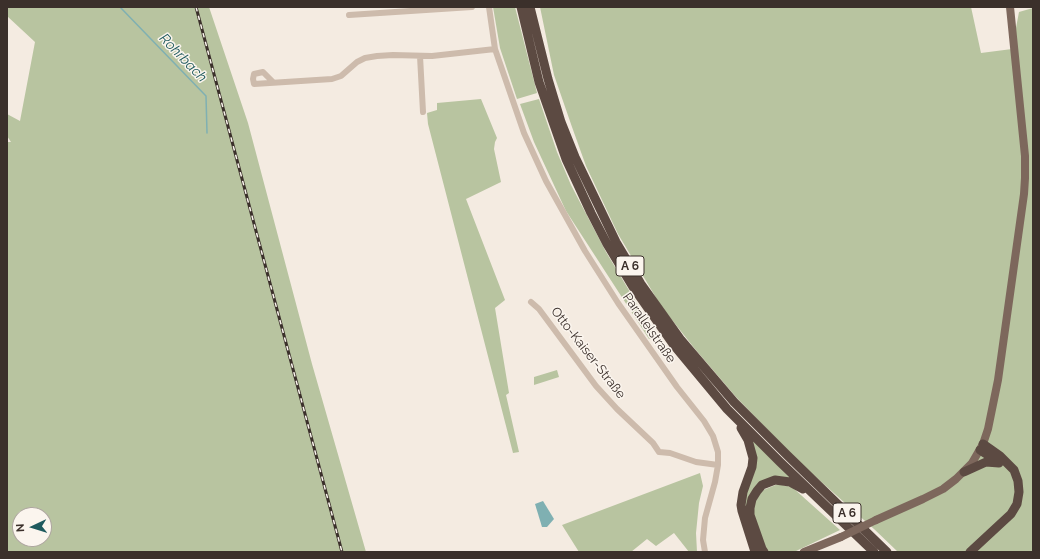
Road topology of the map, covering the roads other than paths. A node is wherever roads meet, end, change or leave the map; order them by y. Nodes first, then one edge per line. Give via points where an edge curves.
1 (472, 7) edge
2 (489, 7) edge
3 (521, 7) edge
4 (530, 7) edge
5 (1010, 7) edge
6 (415, 9) edge
7 (349, 15) dead end
8 (495, 48) junction
9 (420, 56) junction
10 (273, 82) dead end
11 (423, 112) dead end
12 (531, 302) dead end
13 (727, 409) junction
14 (982, 447) junction
15 (1000, 464) junction
16 (718, 465) junction
17 (964, 472) junction
18 (831, 511) junction
19 (808, 551) edge
20 (887, 551) edge
21 (704, 552) edge
22 (755, 552) edge
23 (764, 552) edge
24 (874, 552) edge
25 (962, 552) edge
26 (970, 552) edge

1 - 6 street
2 - 8 street, Parallelstraße
3 - 13 highway, A 6 via 553,123 566,159 591,213 616,260 652,315
4 - 20 highway, A 6 via 548,79 575,157 616,242 642,284 681,340 734,402
5 - 14 main road via 1025,162 1024,194 997,391
6 - 7 street
8 - 9 street
8 - 16 street, Parallelstraße via 524,132 546,182 622,309 676,387 710,430 718,452
9 - 10 street via 394,54 365,58 341,76 332,79
9 - 11 street
12 - 16 street, Otto-Kaiser-Straße via 539,309 596,386 659,452
13 - 18 highway, A 6
13 - 22 highway via 752,449 752,467 741,505
14 - 15 highway
14 - 17 main road
14 - 26 highway via 1000,456 1014,470 1019,492 1017,504 1011,514
15 - 17 highway via 986,462
15 - 25 highway via 1008,472 1013,483 1013,496 1009,508
16 - 21 street, Parallelstraße via 705,518
17 - 19 main road, bridge via 944,489
18 - 23 highway via 790,482 775,480 762,485 752,499 750,515
18 - 24 highway, A 6

